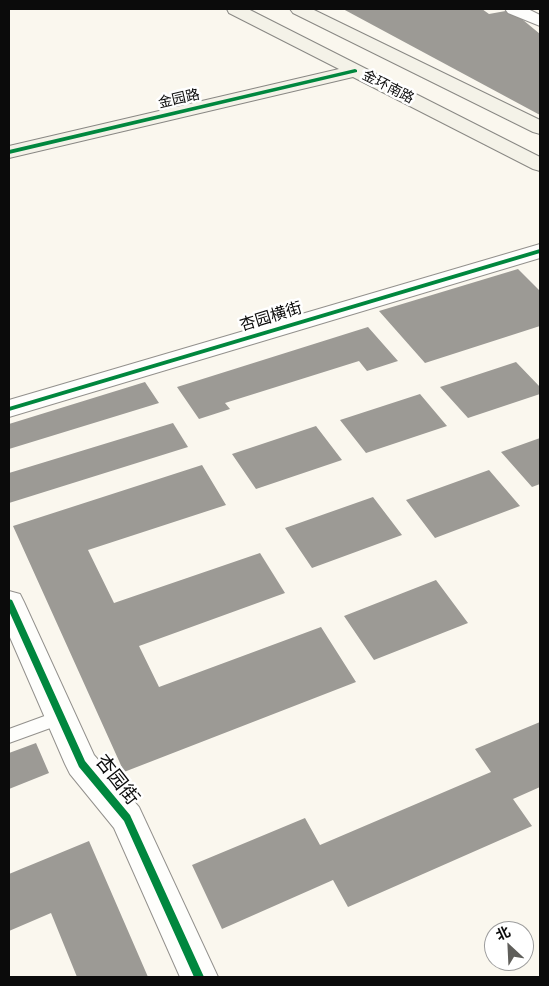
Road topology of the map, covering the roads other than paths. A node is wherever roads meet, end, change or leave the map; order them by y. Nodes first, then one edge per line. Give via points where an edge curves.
1 (235, 9) edge
2 (267, 9) edge
3 (299, 9) edge
4 (514, 9) edge
5 (332, 17) edge
6 (540, 21) edge
7 (355, 71) junction
8 (540, 128) edge
9 (540, 145) edge
10 (9, 152) edge
11 (540, 165) edge
12 (540, 251) edge
13 (9, 409) edge
14 (9, 602) edge
15 (61, 717) junction
16 (9, 736) edge
17 (199, 977) edge

1 - 7 main road, 金环南路
2 - 9 main road, 金环南路
3 - 5 main road
4 - 6 street
5 - 8 main road
7 - 10 main road, 金园路
7 - 11 main road, 金环南路
12 - 13 street, 杏园横街
14 - 15 street, 杏园街
15 - 16 lane
15 - 17 street, 杏园街 via 82,764 127,818

